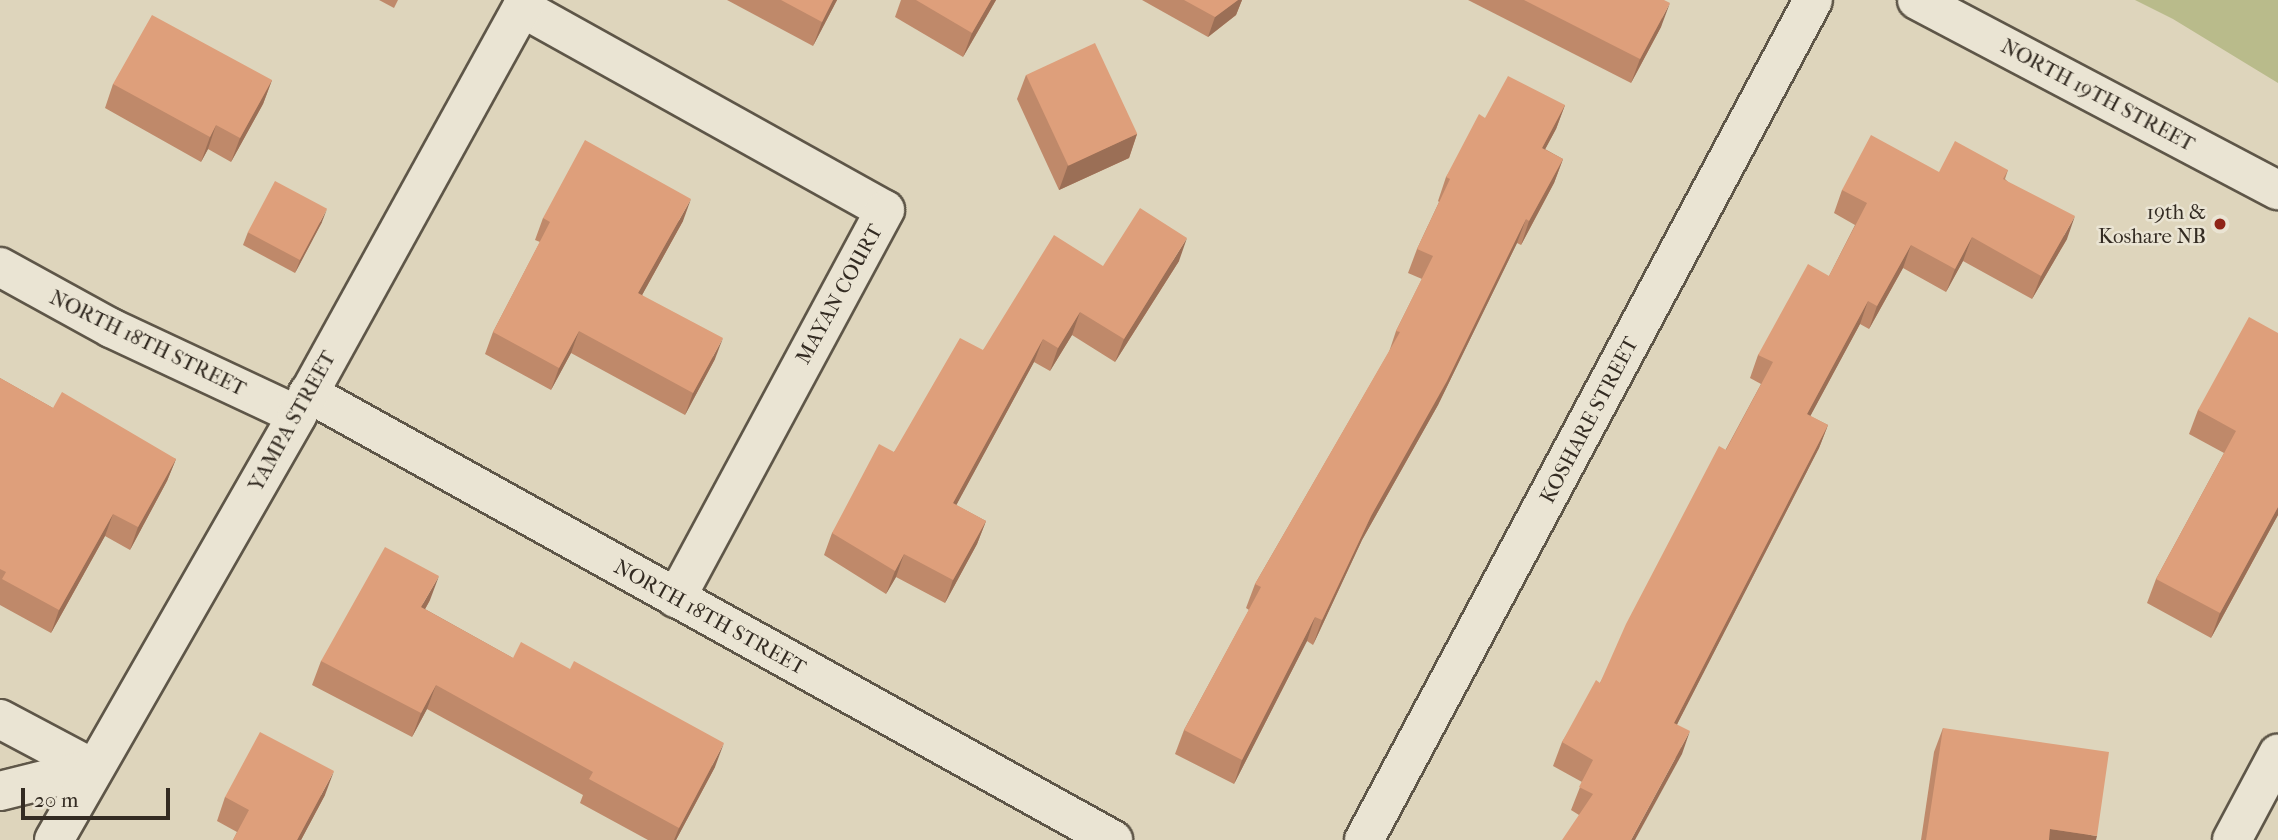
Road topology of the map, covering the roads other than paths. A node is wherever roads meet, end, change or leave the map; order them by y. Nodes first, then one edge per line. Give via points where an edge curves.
1 (1813, 0) edge
2 (1917, 0) edge
3 (524, 4) edge
4 (2278, 190) edge
5 (0, 267) edge
6 (303, 404) junction
7 (676, 598) junction
8 (0, 719) edge
9 (2278, 754) edge
10 (92, 768) junction
11 (0, 791) edge
12 (54, 840) edge
13 (1113, 840) edge
14 (1364, 840) edge
15 (2232, 840) edge

1 - 14 street, KOSHARE STREET
2 - 4 street, NORTH 19TH STREET
3 - 6 street, YAMPA STREET
3 - 7 street, MAYAN COURT via 886,211
5 - 6 street, NORTH 18TH STREET via 111,328
6 - 7 street, NORTH 18TH STREET
6 - 10 street, YAMPA STREET
7 - 13 street, NORTH 18TH STREET
8 - 10 street
9 - 15 street
10 - 11 street
10 - 12 street, YAMPA STREET

